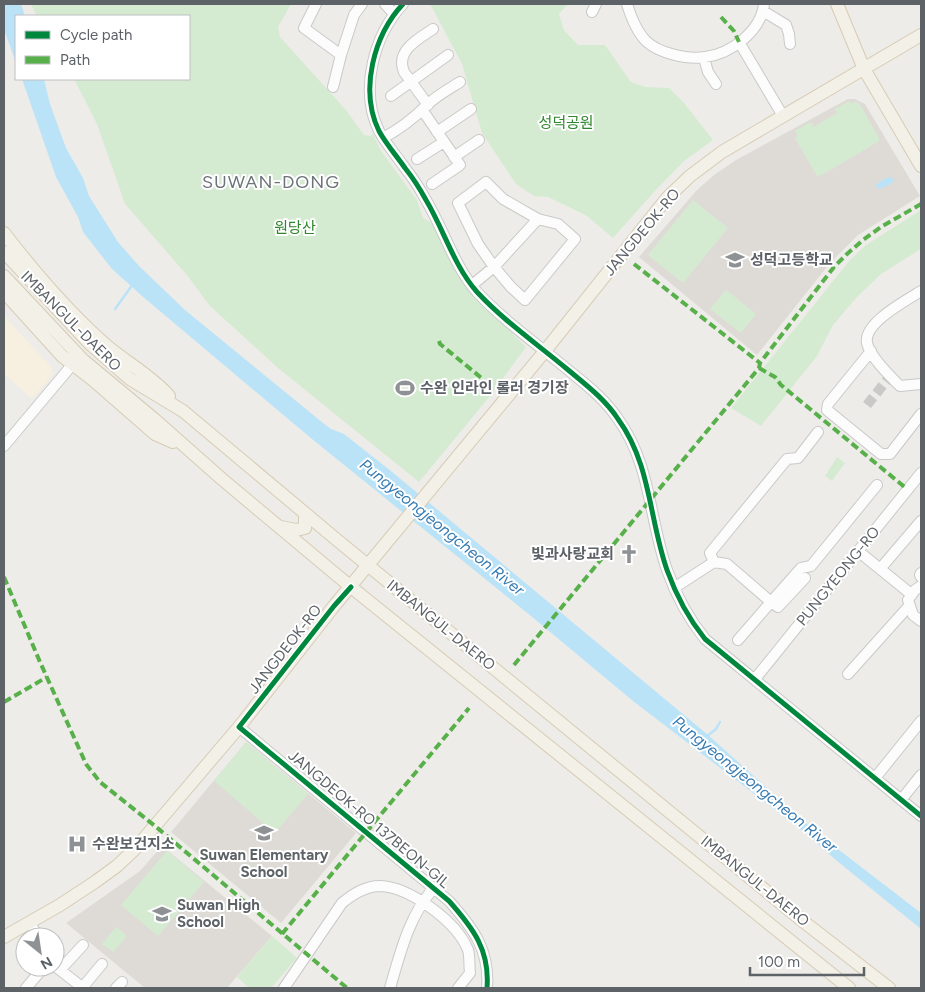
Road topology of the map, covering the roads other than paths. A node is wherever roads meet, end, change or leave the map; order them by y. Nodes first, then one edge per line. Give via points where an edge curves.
1 (316, 4) edge
2 (362, 4) edge
3 (385, 4) edge
4 (403, 4) edge
5 (627, 4) edge
6 (837, 4) edge
7 (764, 7) edge
8 (394, 14) junction
9 (433, 29) dead end
10 (921, 34) edge
11 (740, 42) junction
12 (790, 44) dead end
13 (341, 55) junction
14 (448, 55) dead end
15 (704, 58) junction
16 (864, 69) junction
17 (411, 82) junction
18 (460, 82) dead end
19 (716, 84) dead end
20 (333, 86) dead end
21 (391, 96) dead end
22 (425, 108) junction
23 (471, 109) dead end
24 (783, 116) junction
25 (437, 132) junction
26 (383, 138) junction
27 (479, 140) dead end
28 (444, 142) junction
29 (454, 156) junction
30 (417, 159) dead end
31 (921, 166) edge
32 (432, 184) dead end
33 (538, 219) junction
34 (4, 234) edge
35 (4, 252) edge
36 (494, 267) junction
37 (4, 276) edge
38 (472, 286) junction
39 (921, 291) edge
40 (4, 292) edge
41 (545, 351) junction
42 (871, 351) junction
43 (72, 365) junction
44 (921, 384) edge
45 (182, 411) junction
46 (921, 414) edge
47 (818, 432) dead end
48 (4, 446) edge
49 (182, 446) junction
50 (921, 473) edge
51 (878, 485) dead end
52 (305, 514) junction
53 (921, 521) edge
54 (278, 526) junction
55 (858, 551) junction
56 (714, 562) junction
57 (368, 566) junction
58 (880, 569) junction
59 (921, 573) edge
60 (921, 577) edge
61 (805, 578) dead end
62 (921, 586) edge
63 (351, 587) junction
64 (674, 588) junction
65 (911, 594) junction
66 (771, 602) junction
67 (909, 606) junction
68 (921, 621) edge
69 (738, 640) dead end
70 (848, 674) dead end
71 (755, 679) junction
72 (921, 721) edge
73 (239, 727) junction
74 (921, 775) edge
75 (874, 778) junction
76 (901, 800) junction
77 (921, 816) edge
78 (434, 888) junction
79 (423, 903) junction
80 (30, 923) junction
81 (32, 927) edge
82 (4, 937) edge
83 (83, 945) dead end
84 (65, 962) edge
85 (102, 964) dead end
86 (65, 974) edge
87 (35, 977) edge
88 (79, 987) edge
89 (26, 988) edge
90 (284, 988) edge
91 (390, 988) edge
92 (458, 988) edge
93 (487, 988) edge
94 (849, 988) edge
95 (889, 988) edge

1 - 13 street via 304,28
2 - 13 street via 354,15
3 - 8 street
4 - 8 street
5 - 15 street via 637,28 652,50
6 - 16 main road
7 - 11 street via 755,27
7 - 12 street via 786,25
8 - 26 street via 378,46 371,75 373,113
9 - 17 street via 410,44 405,52 402,66
10 - 16 main road, JANGDEOK-RO
11 - 15 street
11 - 24 street
13 - 20 street
14 - 17 street
15 - 19 street
16 - 24 main road, JANGDEOK-RO
16 - 31 main road
17 - 21 street
17 - 22 street
18 - 22 street
22 - 25 street
22 - 26 street
23 - 25 street
24 - 41 main road, JANGDEOK-RO via 704,165 666,198
25 - 28 street
26 - 38 street via 426,200
27 - 29 street
28 - 29 street
28 - 30 street
29 - 32 street via 460,165
33 - 36 street
33 - 36 street via 558,224 575,238 525,300
33 - 36 street via 503,199 486,182 458,203 478,244
34 - 45 main road via 106,345 166,392
35 - 45 main road, IMBANGUL-DAERO via 90,344 130,379
36 - 38 street
37 - 49 main road, IMBANGUL-DAERO via 83,360
38 - 41 street
39 - 42 street via 891,309 868,332 867,342
40 - 43 main road
41 - 57 main road, JANGDEOK-RO
41 - 64 street via 602,400 632,441 640,459 664,560
42 - 44 street via 889,378 900,386
42 - 46 street via 828,404 827,410 885,455 890,454
43 - 48 street
43 - 49 main road via 155,434
45 - 52 main road, IMBANGUL-DAERO
47 - 56 street via 798,458 787,459 710,553
49 - 54 main road, IMBANGUL-DAERO
50 - 55 street, PUNGYEONG-RO
51 - 66 street via 811,566 801,568
52 - 54 main road via 305,528 296,530
52 - 57 main road, IMBANGUL-DAERO
53 - 58 street
54 - 63 main road, IMBANGUL-DAERO
55 - 58 street
55 - 71 street, PUNGYEONG-RO
56 - 64 street
56 - 66 street via 727,564
57 - 63 main road, JANGDEOK-RO
57 - 95 main road, IMBANGUL-DAERO via 796,916
58 - 65 street
59 - 60 street
61 - 66 street via 778,607
62 - 65 street
63 - 73 main road, JANGDEOK-RO
63 - 94 main road, IMBANGUL-DAERO
64 - 71 street via 682,606 705,639
65 - 67 street
66 - 69 street
67 - 68 street
67 - 70 street
71 - 75 street
72 - 75 street
73 - 78 street, JANGDEOK-RO 137BEON-GIL
73 - 80 main road, JANGDEOK-RO via 117,866
74 - 76 street
75 - 76 street
76 - 77 street
78 - 79 street
78 - 93 street, JANGDEOK-RO 137BEON-GIL via 477,936 485,956
79 - 90 street via 396,889 380,886 353,893 342,903
79 - 91 street via 406,935
79 - 92 street via 456,931 468,950 470,973
80 - 81 street
80 - 82 main road, JANGDEOK-RO
83 - 84 street
85 - 88 street
86 - 88 street
87 - 89 street

